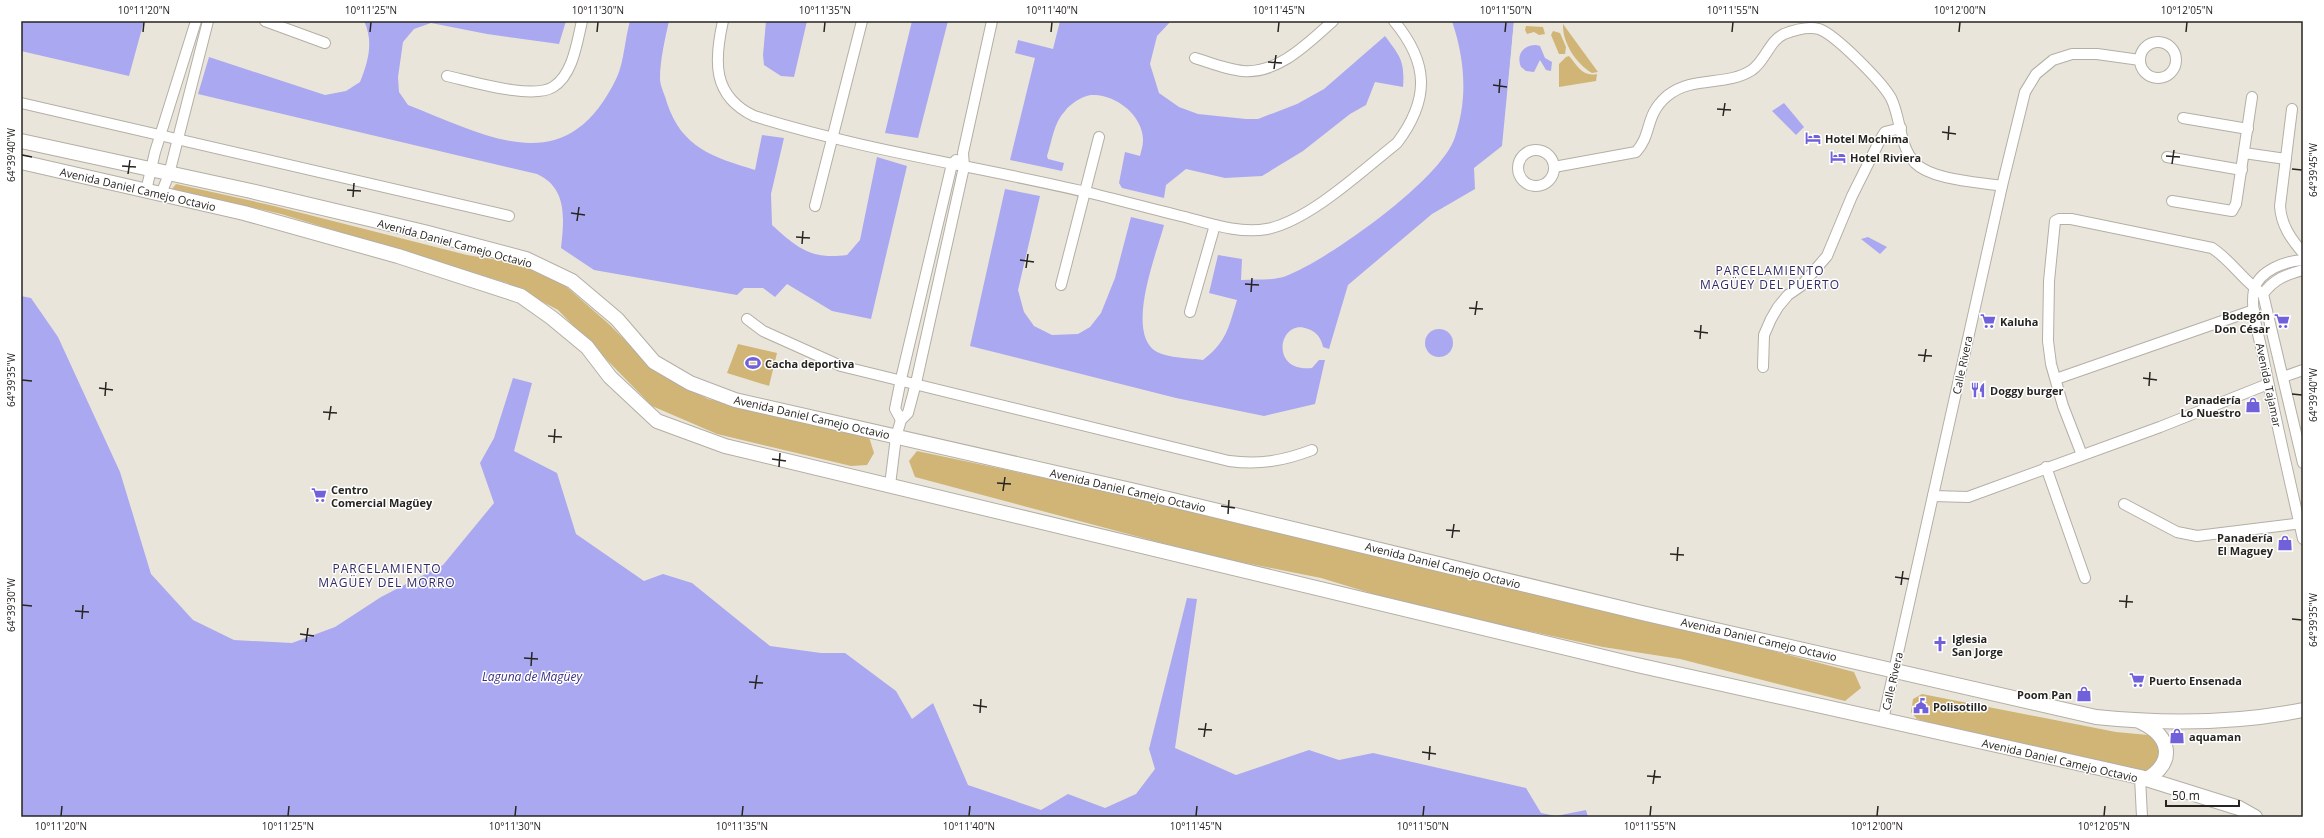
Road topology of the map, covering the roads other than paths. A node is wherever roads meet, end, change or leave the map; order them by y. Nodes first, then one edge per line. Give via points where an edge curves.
1 (196, 21) edge
2 (208, 21) edge
3 (264, 21) edge
4 (582, 21) edge
5 (723, 21) edge
6 (862, 21) edge
7 (992, 21) edge
8 (1333, 21) edge
9 (1394, 21) edge
10 (325, 43) dead end
11 (1195, 58) dead end
12 (2140, 60) dead end
13 (447, 76) dead end
14 (2252, 97) dead end
15 (21, 103) edge
16 (2292, 109) dead end
17 (2183, 118) dead end
18 (1901, 128) junction
19 (2248, 129) junction
20 (161, 135) junction
21 (832, 136) junction
22 (1099, 137) dead end
23 (176, 139) junction
24 (21, 141) edge
25 (963, 153) junction
26 (2244, 153) junction
27 (2167, 157) dead end
28 (2286, 159) junction
29 (21, 162) edge
30 (952, 164) junction
31 (964, 167) junction
32 (1554, 167) dead end
33 (151, 170) junction
34 (2242, 170) junction
35 (169, 174) junction
36 (2002, 186) junction
37 (146, 191) junction
38 (1086, 192) junction
39 (162, 194) junction
40 (2172, 201) dead end
41 (815, 206) dead end
42 (509, 216) dead end
43 (1215, 225) junction
44 (2303, 253) edge
45 (2303, 260) edge
46 (2303, 270) edge
47 (1061, 285) dead end
48 (2259, 291) junction
49 (2254, 310) junction
50 (1190, 312) dead end
51 (747, 319) dead end
52 (1763, 367) dead end
53 (2303, 370) edge
54 (2283, 377) junction
55 (2056, 379) junction
56 (901, 380) junction
57 (916, 383) junction
58 (2268, 384) junction
59 (901, 420) junction
60 (2300, 436) edge
61 (896, 437) junction
62 (1312, 450) dead end
63 (2082, 455) junction
64 (2303, 463) edge
65 (2046, 468) junction
66 (890, 485) junction
67 (1933, 496) junction
68 (2124, 504) dead end
69 (2301, 523) edge
70 (2303, 539) edge
71 (2085, 578) dead end
72 (1895, 670) junction
73 (2303, 710) edge
74 (1883, 720) junction
75 (2141, 722) junction
76 (2144, 778) junction
77 (2142, 817) edge
78 (2255, 817) edge

1 - 20 street
2 - 23 street
3 - 10 street
4 - 13 street via 574,54 565,74 552,88 530,92
5 - 21 street via 719,38 720,82 740,110
6 - 21 street
7 - 25 street
8 - 11 street via 1274,67 1244,71
9 - 43 street via 1418,59 1422,81 1420,99 1413,119 1397,143 1304,215 1266,229 1250,230
12 - 36 street, Calle Rivera via 2098,54 2072,54 2053,60 2036,74 2025,92
14 - 19 street
15 - 20 street
16 - 28 street
17 - 19 street
18 - 32 street via 1890,98 1872,76 1826,33 1818,29 1801,28 1778,38 1766,57 1746,74 1722,80 1695,82 1678,88 1652,112 1644,139 1636,152
18 - 36 street via 1907,149 1915,162 1927,171
18 - 52 street via 1885,132 1880,140 1822,264 1778,307 1764,335
19 - 26 street
20 - 23 street
20 - 33 street
21 - 30 street
21 - 41 street
22 - 38 street
23 - 35 street
23 - 42 street
24 - 33 main road, Avenida Daniel Camejo Octavio
25 - 30 street
25 - 31 street
26 - 28 street
26 - 34 street
27 - 34 street
28 - 44 street via 2280,218
29 - 37 main road, Avenida Daniel Camejo Octavio
30 - 31 street
30 - 56 street
31 - 38 street
31 - 57 street
33 - 35 main road, Avenida Daniel Camejo Octavio
33 - 37 street
34 - 40 street via 2236,204 2232,211
35 - 39 street
35 - 61 main road, Avenida Daniel Camejo Octavio via 424,232 526,259 572,281 617,319 654,362 690,383 735,400
36 - 67 street, Calle Rivera
37 - 39 main road, Avenida Daniel Camejo Octavio
38 - 43 street
38 - 47 street
39 - 66 main road, Avenida Daniel Camejo Octavio via 244,213 398,256 521,296 587,347 610,377 657,421 725,446
43 - 50 street
45 - 48 street via 2282,264 2261,277
46 - 48 street via 2284,275
48 - 49 street, Avenida Tajamar
48 - 54 street, Avenida Tajamar
48 - 55 street via 2212,248 2087,222 2059,219 2054,225 2048,308 2048,341
49 - 55 street
49 - 58 street, Avenida Tajamar
51 - 56 street via 763,331 841,366
53 - 54 street
54 - 60 street, Avenida Tajamar
55 - 63 street via 2063,406
56 - 57 street
56 - 59 street via 894,409
57 - 59 street via 908,413
57 - 62 street via 1229,461 1269,463
58 - 63 street
58 - 69 street, Avenida Tajamar
59 - 61 street
60 - 64 street, Avenida Tajamar
61 - 66 street
61 - 72 main road, Avenida Daniel Camejo Octavio
63 - 65 street
65 - 67 street via 1968,497
65 - 71 street
66 - 74 main road, Avenida Daniel Camejo Octavio via 1637,665
67 - 72 street, Calle Rivera
68 - 69 street via 2177,532 2197,536
69 - 70 street, Avenida Tajamar
72 - 74 street, Calle Rivera
72 - 75 main road, Avenida Daniel Camejo Octavio via 2096,717
73 - 75 main road, Avenida Daniel Camejo Octavio via 2260,718
74 - 76 main road, Avenida Daniel Camejo Octavio
75 - 76 main road via 2156,730 2165,744 2161,768
76 - 77 street
76 - 78 main road, Avenida Daniel Camejo Octavio via 2239,808

